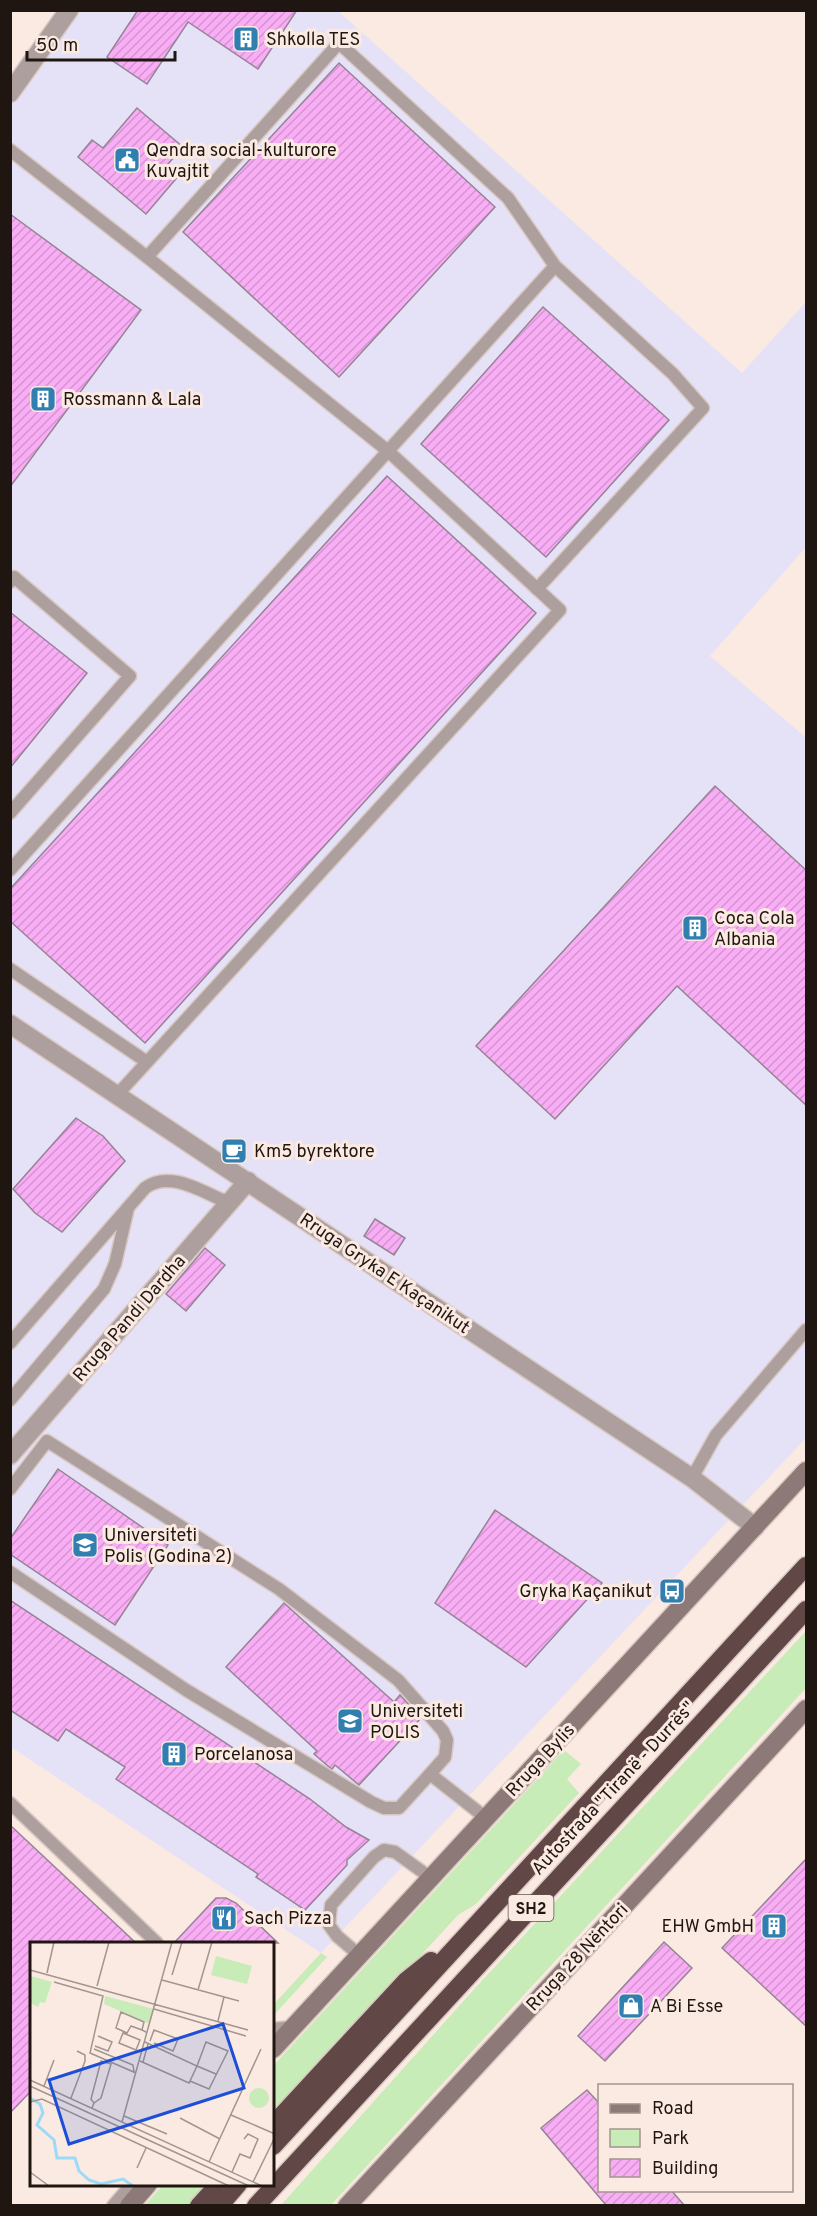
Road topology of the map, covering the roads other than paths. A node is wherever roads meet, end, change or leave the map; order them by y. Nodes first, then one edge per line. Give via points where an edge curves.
1 (69, 10) edge
2 (10, 93) edge
3 (10, 150) edge
4 (147, 257) junction
5 (555, 266) junction
6 (388, 451) junction
7 (10, 582) edge
8 (537, 589) junction
9 (10, 813) edge
10 (10, 870) edge
11 (10, 969) edge
12 (10, 1024) edge
13 (147, 1062) junction
14 (117, 1095) junction
15 (248, 1181) junction
16 (229, 1203) junction
17 (128, 1207) junction
18 (807, 1330) edge
19 (10, 1343) edge
20 (10, 1400) edge
21 (10, 1455) edge
22 (807, 1471) edge
23 (692, 1478) junction
24 (10, 1489) edge
25 (755, 1527) junction
26 (807, 1566) edge
27 (10, 1572) edge
28 (807, 1610) edge
29 (807, 1709) edge
30 (430, 1774) junction
31 (10, 1803) edge
32 (486, 1818) junction
33 (431, 1878) junction
34 (487, 1913) junction
35 (156, 1942) edge
36 (359, 1955) junction
37 (293, 2027) junction
38 (274, 2029) edge
39 (274, 2048) edge
40 (274, 2125) edge
41 (274, 2145) edge
42 (130, 2186) edge
43 (146, 2186) edge
44 (217, 2186) edge
45 (236, 2186) edge
46 (274, 2186) edge
47 (274, 2186) edge
48 (113, 2205) edge
49 (129, 2205) edge
50 (199, 2205) edge
51 (219, 2205) edge
52 (256, 2205) edge
53 (347, 2205) edge

1 - 2 street
3 - 4 lane
4 - 5 lane via 339,42 508,198
4 - 6 lane
5 - 6 lane
5 - 8 lane via 673,374 703,408
6 - 8 lane
6 - 10 lane
7 - 9 lane via 14,577 130,676
8 - 13 lane via 560,610
11 - 13 lane
12 - 14 street, Rruga Gryka E Kaçanikut
13 - 14 lane
14 - 15 street, Rruga Gryka E Kaçanikut
15 - 16 street, Rruga Pandi Dardha
15 - 23 street, Rruga Gryka E Kaçanikut
16 - 17 lane via 168,1179 155,1181
16 - 21 street, Rruga Pandi Dardha
17 - 19 lane
17 - 20 lane via 115,1264 104,1290
18 - 23 lane via 716,1435
22 - 25 main road, Rruga Bylis
23 - 25 street, Rruga Gryka E Kaçanikut
24 - 30 lane via 47,1441 279,1589 398,1680 443,1731 445,1757
25 - 32 main road, Rruga Bylis
26 - 34 highway, Autostrada "Tiranë - Durrës" / SH2
27 - 30 lane via 186,1690 371,1802 384,1808 399,1808
28 - 47 highway, Autostrada "Tiranë - Durrës" / SH2
29 - 53 main road, Rruga 28 Nëntori
30 - 32 lane
31 - 35 lane
32 - 33 main road, Rruga Bylis
33 - 36 main road, Rruga Bylis
33 - 36 lane via 395,1852 384,1851 374,1857 331,1905 329,1925
34 - 40 highway via 406,1981
34 - 41 highway, Autostrada "Tiranë - Durrës" / SH2
36 - 37 main road, Rruga Bylis
37 - 38 lane
37 - 39 main road, Rruga Bylis
42 - 48 lane
43 - 49 main road
44 - 50 highway
45 - 51 highway
46 - 52 highway, Autostrada "Tiranë - Durrës" / SH2

